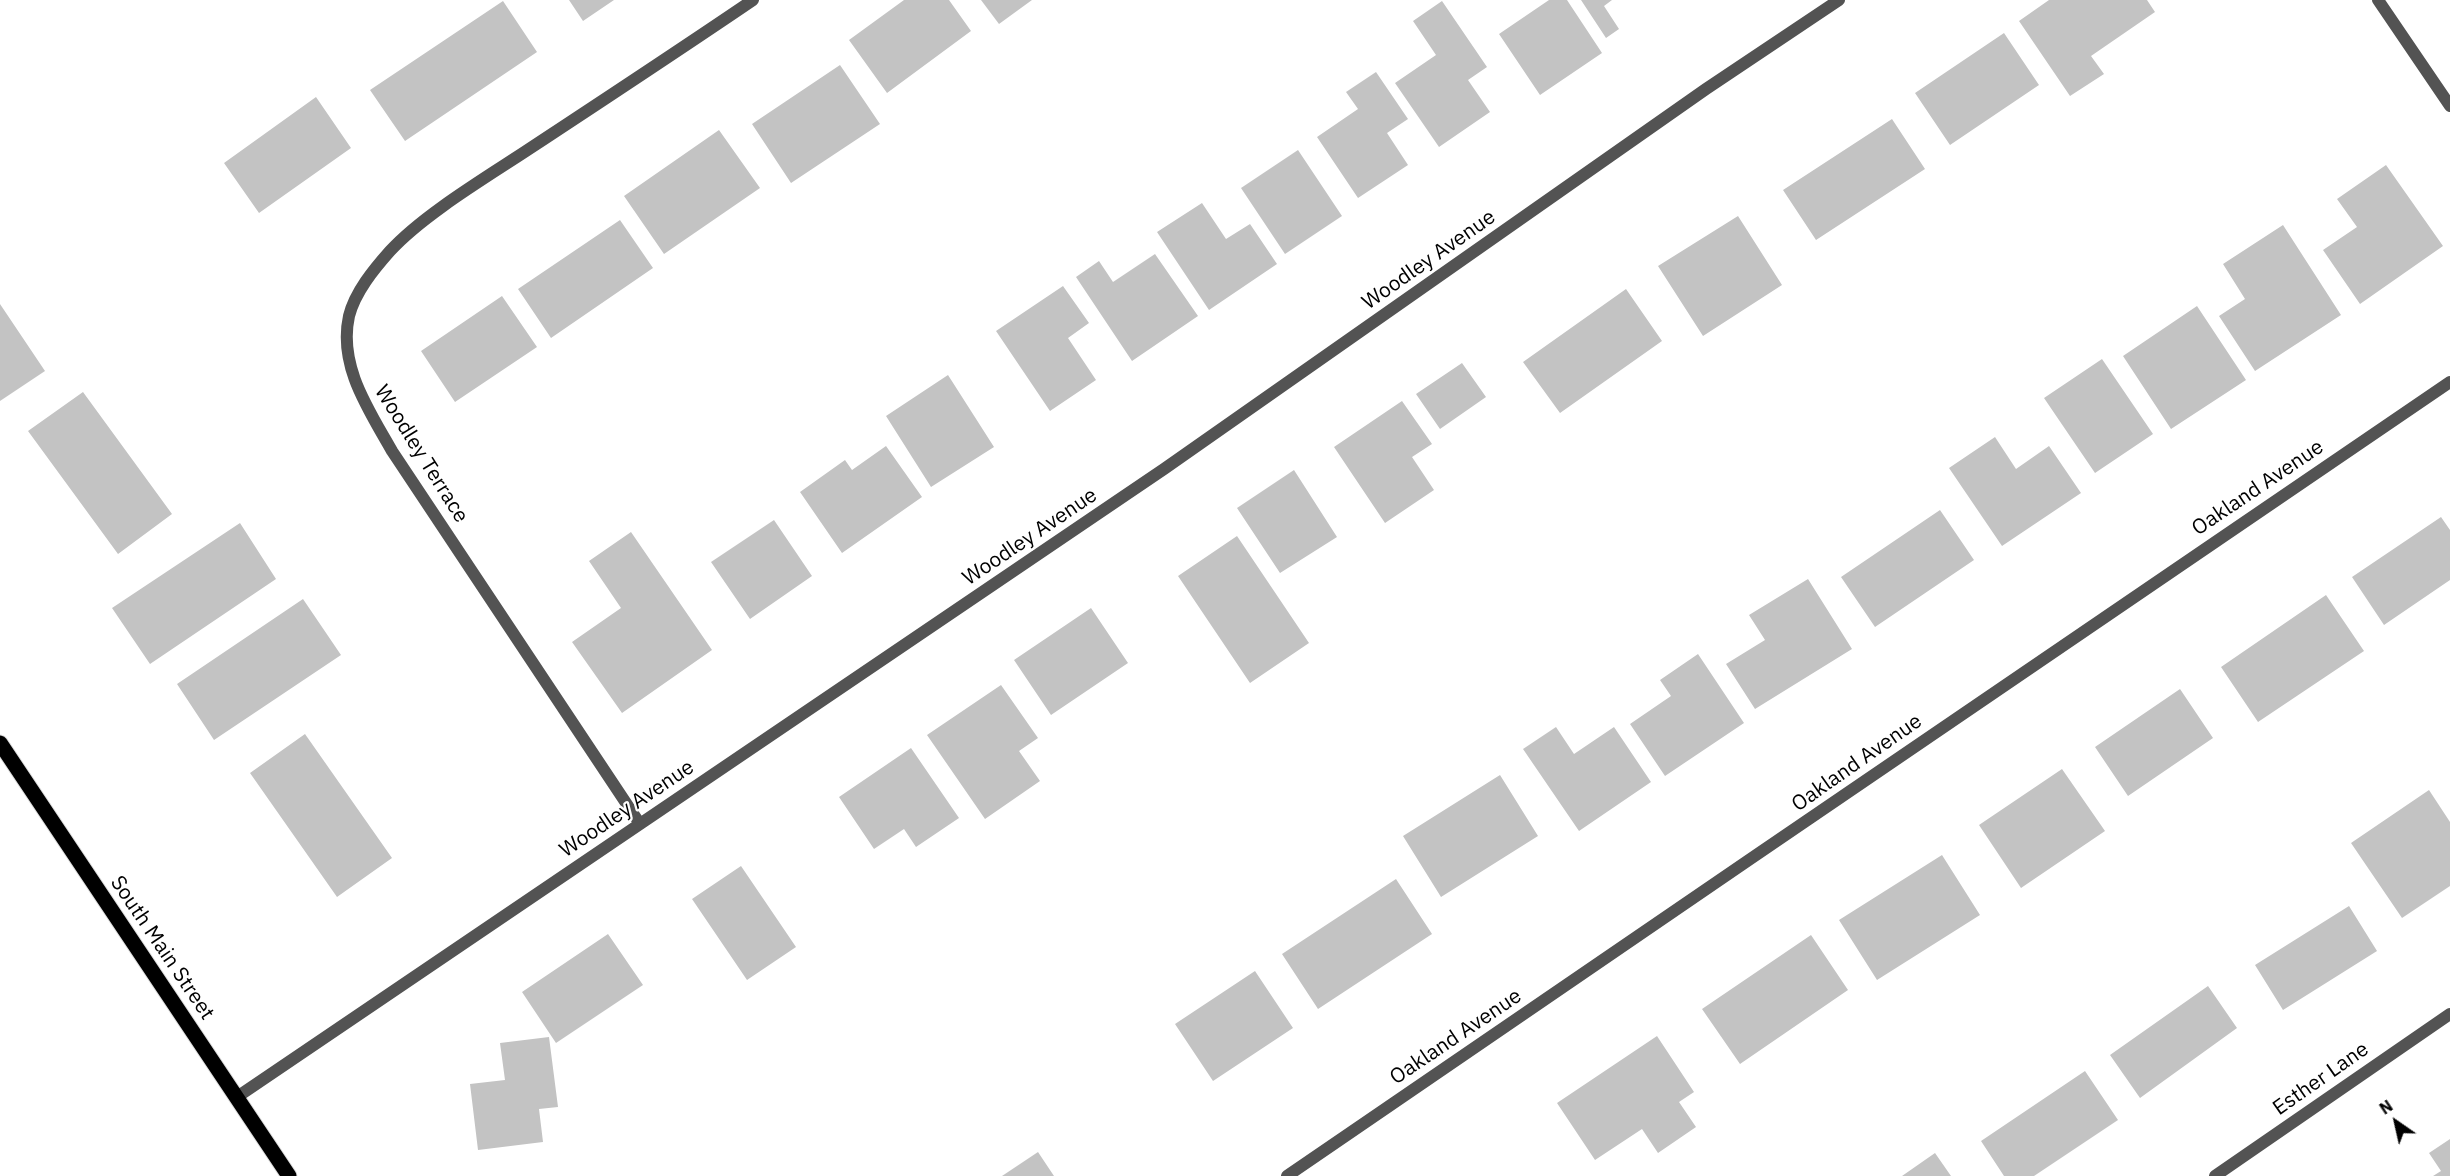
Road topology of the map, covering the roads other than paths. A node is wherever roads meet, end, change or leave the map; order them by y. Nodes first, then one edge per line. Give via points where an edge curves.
1 (753, 0) edge
2 (1839, 0) edge
3 (2378, 0) edge
4 (2450, 106) edge
5 (2450, 382) edge
6 (0, 743) edge
7 (640, 824) junction
8 (2450, 1014) edge
9 (237, 1097) junction
10 (290, 1176) edge
11 (1287, 1176) edge
12 (2215, 1176) edge

1 - 7 street, Woodley Terrace via 482,180 411,232 390,251 356,295 349,317 347,351 357,389 392,451
2 - 7 street, Woodley Avenue via 1164,469
3 - 4 street
5 - 11 street, Oakland Avenue
6 - 9 main road, South Main Street
7 - 9 street, Woodley Avenue
8 - 12 street, Esther Lane
9 - 10 main road, South Main Street

